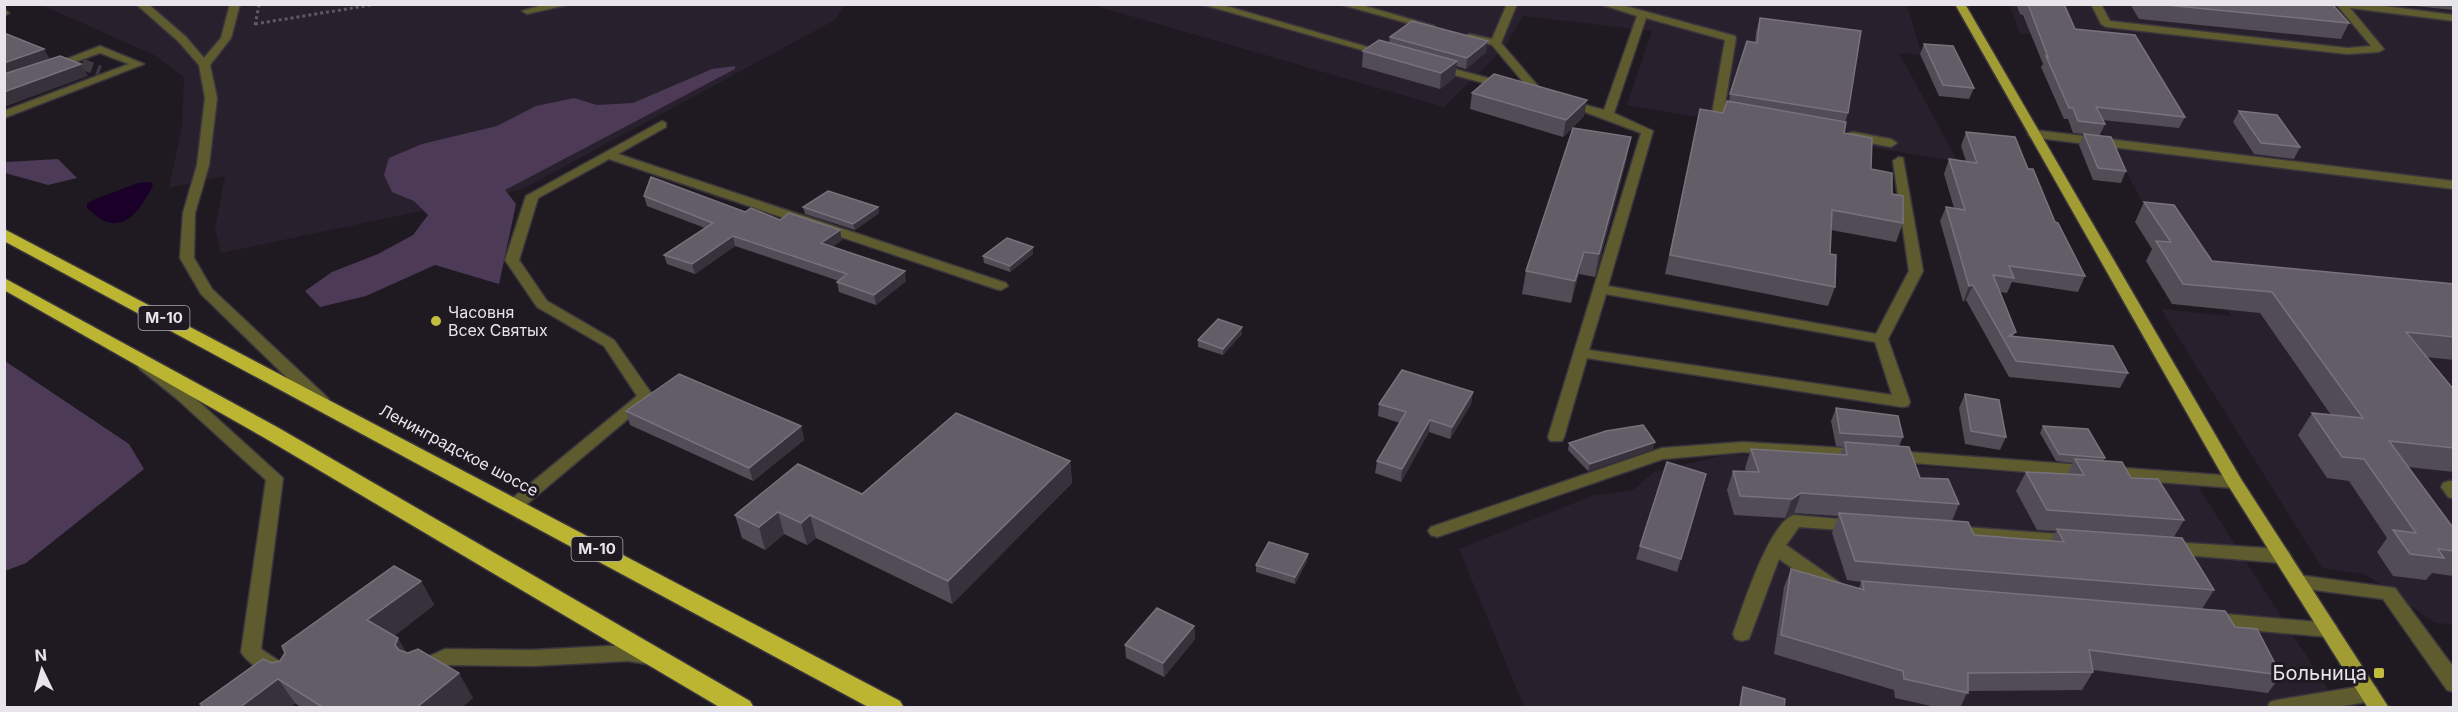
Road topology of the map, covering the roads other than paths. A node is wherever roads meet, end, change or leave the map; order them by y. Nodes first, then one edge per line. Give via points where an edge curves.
1 (141, 4) edge
2 (235, 4) edge
3 (566, 4) edge
4 (1206, 4) edge
5 (1344, 4) edge
6 (1512, 4) edge
7 (1605, 4) edge
8 (1959, 4) edge
9 (2096, 4) edge
10 (2342, 5) edge
11 (527, 11) dead end
12 (1642, 15) junction
13 (2454, 18) edge
14 (1441, 30) edge
15 (1463, 35) edge
16 (1496, 44) junction
17 (1402, 58) edge
18 (204, 64) junction
19 (1425, 64) edge
20 (56, 74) edge
21 (1540, 95) junction
22 (4, 115) edge
23 (1608, 115) junction
24 (1753, 119) edge
25 (662, 125) dead end
26 (2034, 134) junction
27 (1845, 135) edge
28 (1892, 143) dead end
29 (609, 154) junction
30 (1899, 160) dead end
31 (2454, 185) edge
32 (4, 234) edge
33 (4, 282) edge
34 (1001, 286) dead end
35 (1600, 289) junction
36 (1881, 339) junction
37 (122, 348) junction
38 (1581, 353) junction
39 (323, 403) junction
40 (1556, 437) dead end
41 (2234, 482) junction
42 (2454, 487) edge
43 (2454, 493) edge
44 (515, 505) junction
45 (1877, 527) edge
46 (1437, 531) dead end
47 (1937, 531) edge
48 (2091, 542) edge
49 (2151, 546) edge
50 (1775, 547) junction
51 (2282, 556) junction
52 (2298, 582) junction
53 (1848, 590) edge
54 (2200, 619) edge
55 (2329, 630) junction
56 (1742, 634) dead end
57 (653, 657) junction
58 (421, 668) edge
59 (289, 677) edge
60 (2454, 684) edge
61 (2374, 700) edge
62 (742, 708) edge
63 (892, 708) edge
64 (2277, 708) edge

1 - 18 street
2 - 18 street via 224,44
3 - 11 street
4 - 17 street
5 - 14 street
6 - 16 street
7 - 12 street
8 - 26 main road
9 - 10 street via 2106,24 2348,51 2379,49
10 - 13 street
12 - 23 street
12 - 24 street via 1731,38 1719,113
15 - 16 street
16 - 21 street
18 - 39 street via 210,98 203,165 189,213 187,258 206,291
19 - 21 street
20 - 22 street via 40,71 77,62 100,50 139,64 24,103
21 - 23 street
23 - 35 street via 1647,131
25 - 29 street
26 - 31 street
26 - 41 main road
27 - 28 street
29 - 34 street
29 - 44 street via 532,196 512,260 542,304 609,343 646,397
30 - 36 street via 1916,271
32 - 39 highway, Ленинградское шоссе / М-10
33 - 37 highway, М-10
35 - 36 street
35 - 38 street
36 - 38 street via 1902,402
37 - 57 highway, М-10
37 - 59 street via 182,395 274,478 251,652
38 - 40 street
39 - 44 highway, Ленинградское шоссе / М-10
41 - 46 street via 1743,447 1662,454
41 - 51 main road
42 - 43 street via 2449,487
44 - 63 highway, Ленинградское шоссе / М-10
45 - 50 street via 1794,521
47 - 48 street
49 - 51 street
50 - 53 street via 1836,589
50 - 56 street
51 - 52 main road
52 - 55 main road
52 - 60 street via 2389,593
54 - 55 street
55 - 61 main road
57 - 58 street via 628,653 445,657
57 - 62 highway, М-10
61 - 64 street

